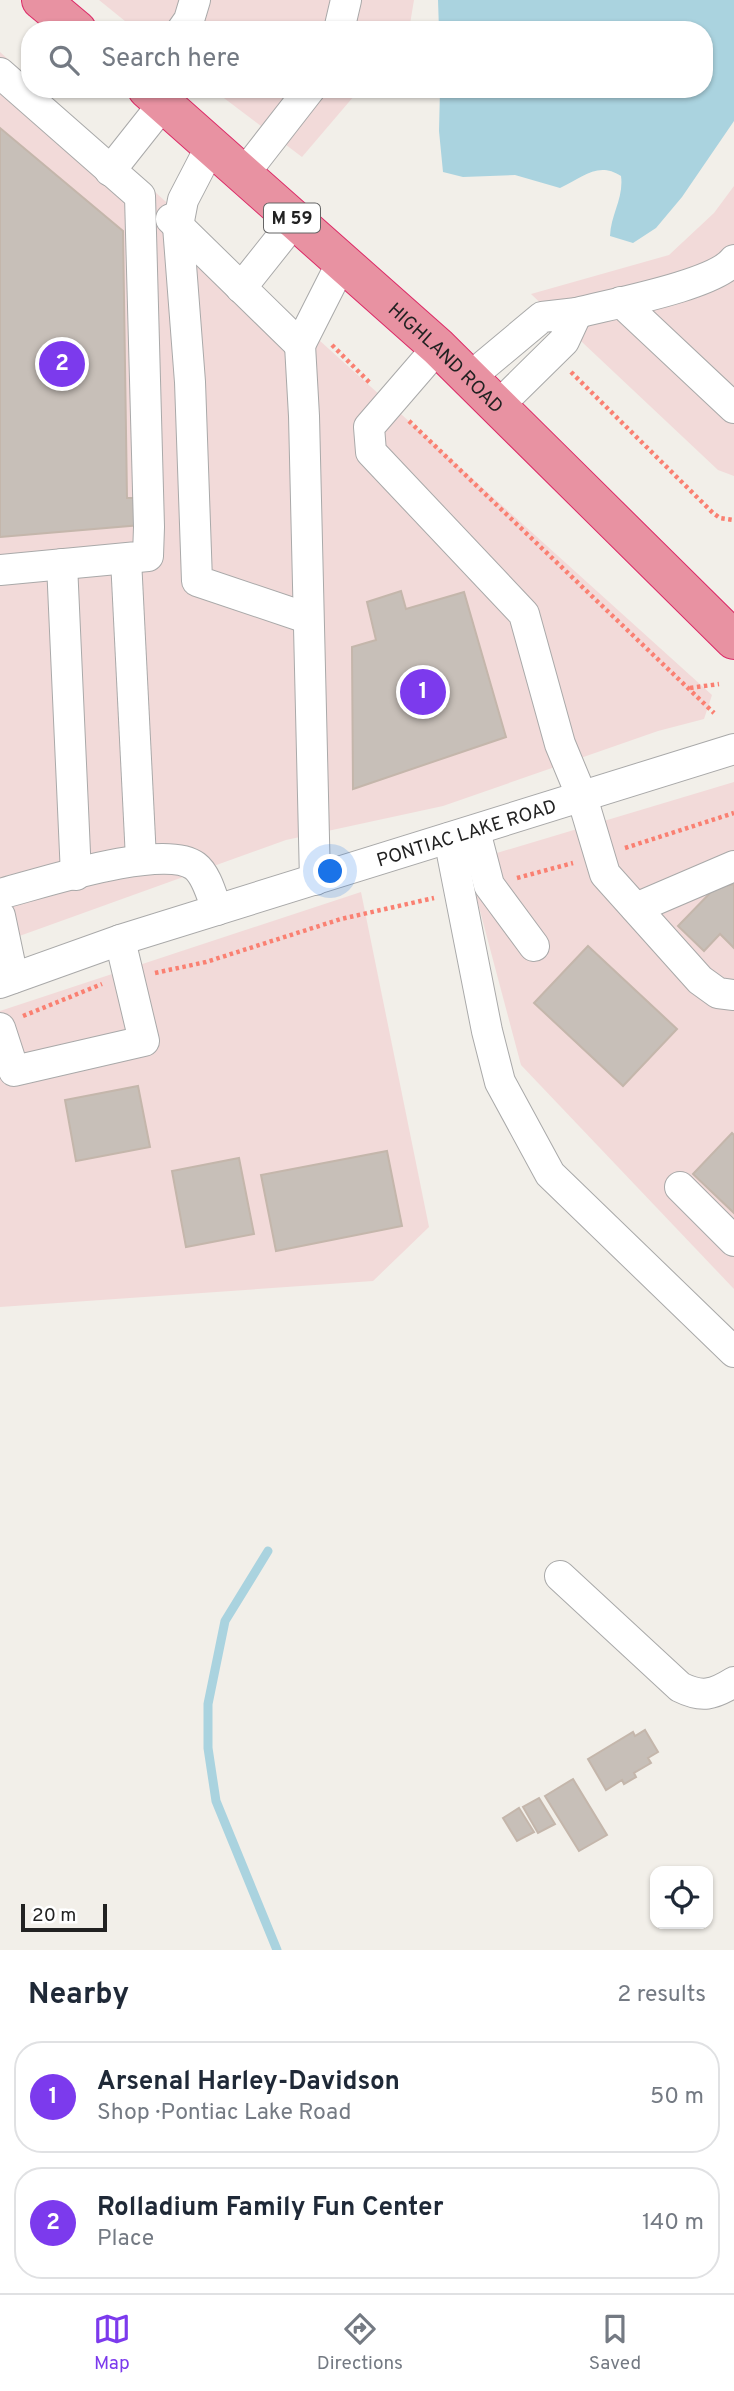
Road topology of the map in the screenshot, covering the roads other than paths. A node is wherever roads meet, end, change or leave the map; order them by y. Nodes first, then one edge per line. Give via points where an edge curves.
1 (41, 0) edge
2 (195, 0) edge
3 (346, 0) edge
4 (66, 21) edge
5 (188, 21) edge
6 (341, 21) edge
7 (0, 73) edge
8 (21, 92) edge
9 (28, 98) edge
10 (154, 98) edge
11 (156, 98) edge
12 (303, 98) edge
13 (211, 146) junction
14 (110, 171) junction
15 (243, 175) junction
16 (140, 196) junction
17 (295, 220) junction
18 (178, 226) junction
19 (734, 260) edge
20 (341, 264) junction
21 (241, 288) junction
22 (621, 302) junction
23 (577, 313) junction
24 (300, 345) junction
25 (438, 347) junction
26 (469, 378) junction
27 (498, 406) junction
28 (734, 408) edge
29 (126, 559) junction
30 (62, 564) junction
31 (0, 570) edge
32 (307, 618) junction
33 (734, 640) edge
34 (734, 749) edge
35 (582, 797) junction
36 (462, 834) junction
37 (141, 859) junction
38 (734, 866) edge
39 (76, 874) junction
40 (315, 880) junction
41 (475, 888) junction
42 (0, 894) edge
43 (636, 908) junction
44 (217, 910) junction
45 (0, 916) edge
46 (120, 940) junction
47 (534, 946) dead end
48 (6, 981) edge
49 (734, 995) edge
50 (10, 1023) edge
51 (680, 1187) dead end
52 (734, 1241) edge
53 (734, 1352) edge
54 (560, 1576) dead end
55 (734, 1682) edge

1 - 4 highway
2 - 5 street
3 - 6 street
7 - 8 street
9 - 14 street
10 - 14 street
11 - 13 highway, HIGHLAND ROAD / M 59
12 - 15 street
13 - 15 highway, HIGHLAND ROAD / M 59
13 - 18 street via 183,200
14 - 16 street
15 - 17 highway, HIGHLAND ROAD / M 59
16 - 18 street
16 - 29 street via 148,556
17 - 20 highway, HIGHLAND ROAD / M 59
17 - 21 street
18 - 21 street
18 - 32 street via 190,382 197,581
19 - 22 street via 727,268 696,281
20 - 24 street
20 - 25 highway, HIGHLAND ROAD / M 59
21 - 24 street
22 - 23 street
22 - 28 street
23 - 26 street via 541,317
23 - 27 street via 564,341
24 - 32 street
25 - 26 highway, HIGHLAND ROAD / M 59
25 - 35 street via 369,427 371,452 524,614 560,744
26 - 27 highway, HIGHLAND ROAD / M 59
27 - 33 highway, HIGHLAND ROAD / M 59
29 - 30 street
29 - 37 street
30 - 31 street
30 - 39 street
32 - 40 street
34 - 35 street, PONTIAC LAKE ROAD
35 - 36 street, PONTIAC LAKE ROAD
35 - 43 street via 605,874
36 - 40 street, PONTIAC LAKE ROAD
36 - 41 street
37 - 39 street
37 - 44 street via 175,859 196,867
38 - 43 street
39 - 42 street
40 - 44 street, PONTIAC LAKE ROAD
41 - 47 street
41 - 53 street via 487,1031 500,1082 550,1174
43 - 49 street via 700,980 718,993
44 - 46 street, PONTIAC LAKE ROAD
45 - 48 street
46 - 48 street, PONTIAC LAKE ROAD
46 - 50 street via 144,1041 14,1071
51 - 52 street
54 - 55 street via 680,1686 697,1696 714,1695

